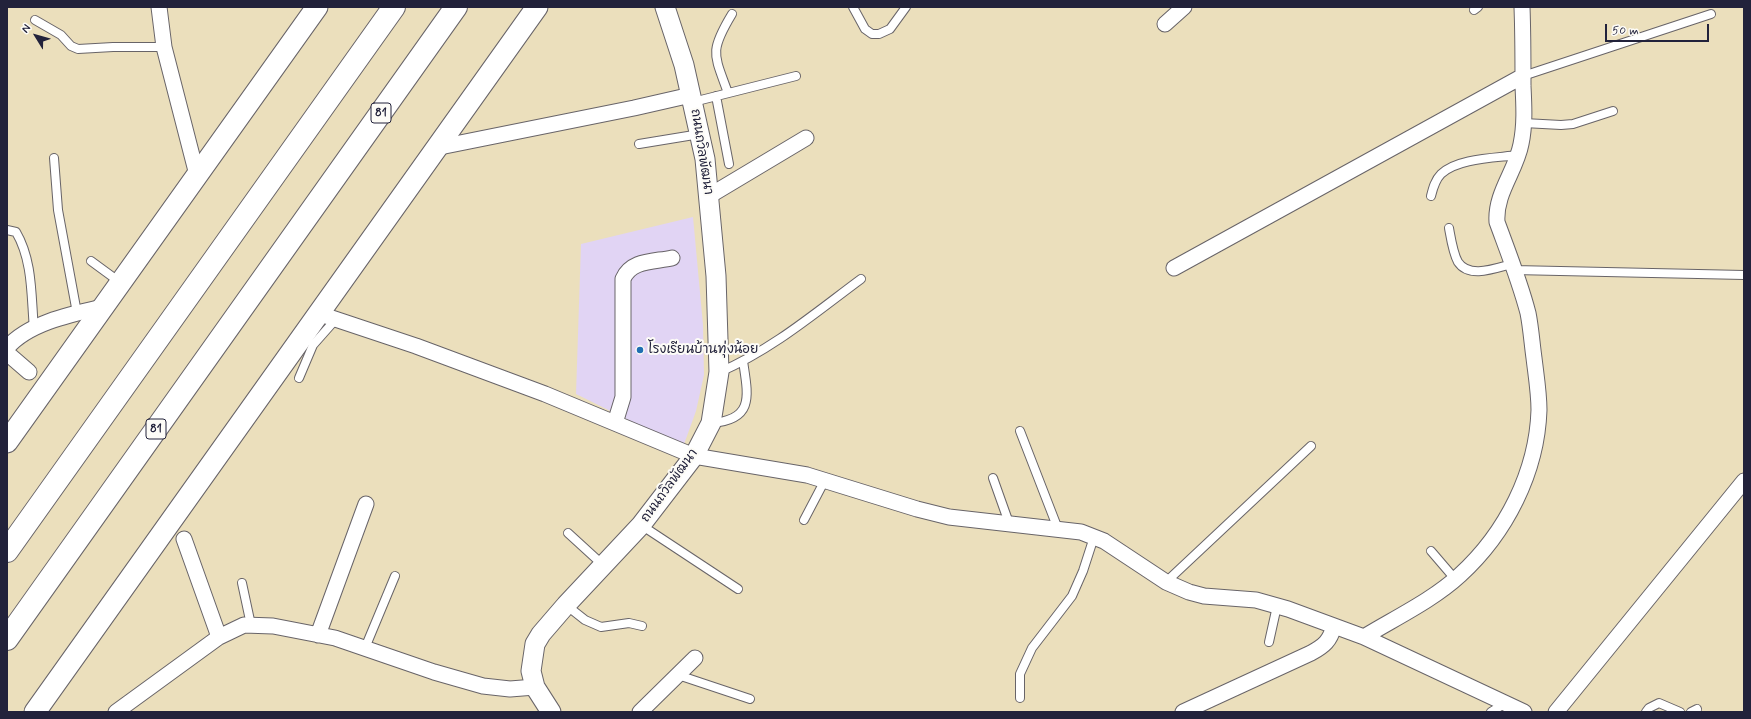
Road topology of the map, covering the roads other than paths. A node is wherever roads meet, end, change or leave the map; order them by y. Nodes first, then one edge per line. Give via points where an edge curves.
1 (159, 7) edge
2 (317, 7) edge
3 (394, 7) edge
4 (456, 7) edge
5 (537, 7) edge
6 (664, 7) edge
7 (853, 7) edge
8 (906, 7) edge
9 (1184, 7) edge
10 (1522, 7) edge
11 (732, 14) dead end
12 (1711, 14) dead end
13 (35, 20) dead end
14 (1165, 24) dead end
15 (164, 46) junction
16 (796, 76) dead end
17 (1523, 76) junction
18 (728, 93) junction
19 (716, 96) junction
20 (692, 99) junction
21 (1613, 111) dead end
22 (1524, 123) junction
23 (700, 134) junction
24 (806, 138) dead end
25 (639, 144) dead end
26 (435, 148) junction
27 (1518, 155) junction
28 (54, 158) dead end
29 (729, 164) dead end
30 (197, 175) junction
31 (709, 196) junction
32 (1431, 196) dead end
33 (1449, 228) dead end
34 (7, 230) edge
35 (672, 258) dead end
36 (91, 261) dead end
37 (1513, 267) junction
38 (1174, 268) dead end
39 (1744, 275) edge
40 (861, 279) dead end
41 (121, 283) junction
42 (103, 307) junction
43 (77, 313) junction
44 (328, 316) junction
45 (34, 329) junction
46 (7, 348) edge
47 (7, 353) edge
48 (743, 362) junction
49 (29, 372) dead end
50 (719, 372) junction
51 (299, 378) dead end
52 (615, 423) junction
53 (711, 423) junction
54 (1020, 430) dead end
55 (7, 442) edge
56 (1311, 446) dead end
57 (694, 456) junction
58 (993, 478) dead end
59 (825, 480) junction
60 (1744, 481) edge
61 (366, 504) dead end
62 (804, 520) dead end
63 (1009, 523) junction
64 (641, 525) junction
65 (1058, 529) junction
66 (568, 533) dead end
67 (1094, 537) junction
68 (184, 539) dead end
69 (7, 551) edge
70 (1431, 551) dead end
71 (603, 566) junction
72 (395, 576) dead end
73 (1455, 579) junction
74 (1166, 582) junction
75 (242, 583) dead end
76 (738, 589) dead end
77 (566, 605) junction
78 (1278, 606) junction
79 (251, 625) junction
80 (642, 626) dead end
81 (1334, 626) junction
82 (318, 635) junction
83 (219, 637) junction
84 (1364, 637) junction
85 (7, 639) edge
86 (1269, 642) dead end
87 (365, 648) junction
88 (695, 658) dead end
89 (678, 675) junction
90 (535, 687) junction
91 (1020, 698) dead end
92 (750, 699) dead end
93 (1504, 704) junction
94 (35, 712) edge
95 (116, 712) edge
96 (551, 712) edge
97 (640, 712) edge
98 (1183, 712) edge
99 (1491, 712) edge
100 (1524, 712) edge
101 (1556, 712) edge
102 (1646, 712) edge
103 (1680, 712) edge

1 - 15 street
2 - 30 main road
3 - 69 highway
4 - 85 highway, 81
5 - 26 main road
6 - 20 street, ถนนถวิลพัฒนา via 684,65
7 - 8 lane via 865,29 872,34 890,29
9 - 14 street
10 - 17 street
11 - 18 lane via 715,49 716,60
12 - 17 lane
13 - 15 lane via 61,35 71,46 78,49
15 - 30 street
16 - 18 lane
17 - 22 street
17 - 38 street
18 - 19 lane
19 - 20 lane
19 - 29 lane
20 - 23 street, ถนนถวิลพัฒนา
20 - 26 street via 634,108
21 - 22 lane via 1573,124
22 - 27 street
23 - 25 lane
23 - 31 street, ถนนถวิลพัฒนา
24 - 31 street
26 - 44 main road
27 - 32 lane via 1470,161 1448,168 1435,182
27 - 37 street via 1497,210 1497,222
28 - 43 lane via 58,210
30 - 41 main road
31 - 50 street, ถนนถวิลพัฒนา via 716,276
33 - 37 lane via 1458,261 1463,267 1472,271
34 - 45 lane via 16,232 24,249 29,268
35 - 52 street via 634,265 623,279 623,397
36 - 41 lane
37 - 39 lane
37 - 73 street via 1528,315 1532,342 1539,409 1536,439 1528,473 1513,507 1478,558
40 - 48 lane via 769,347
41 - 42 main road
42 - 43 street
42 - 55 main road
43 - 45 street
44 - 51 lane
44 - 52 street via 538,391
44 - 94 main road
45 - 46 street via 19,337
47 - 49 street
48 - 50 lane
48 - 53 lane via 748,396 744,407 735,418
50 - 53 street, ถนนถวิลพัฒนา
52 - 57 street
53 - 57 street, ถนนถวิลพัฒนา
54 - 65 lane
56 - 74 lane
57 - 59 street
57 - 64 street, ถนนถวิลพัฒนา
58 - 63 lane
59 - 62 lane
59 - 63 street via 950,517
60 - 101 street
61 - 82 street
63 - 65 street
64 - 71 street, ถนนถวิลพัฒนา
64 - 76 lane
65 - 67 street via 1081,532
66 - 71 lane
67 - 74 street
67 - 91 lane via 1072,596 1032,648 1020,674
68 - 83 street
70 - 73 lane
71 - 77 street, ถนนถวิลพัฒนา
72 - 87 lane
73 - 84 street
74 - 78 street via 1204,596 1256,600
75 - 79 lane
77 - 80 lane via 585,620 601,627 629,622
77 - 90 street, ถนนถวิลพัฒนา via 535,644 532,671
78 - 81 street
78 - 86 lane
79 - 82 street via 273,626
79 - 83 street via 244,625
81 - 84 street
81 - 98 street via 1325,645 1311,653
82 - 87 street
83 - 95 street
84 - 93 street
87 - 90 street via 482,686 510,689
88 - 89 street
89 - 92 lane
89 - 97 street
90 - 96 street, ถนนถวิลพัฒนา
93 - 99 lane
93 - 100 street
102 - 103 lane via 1659,703

